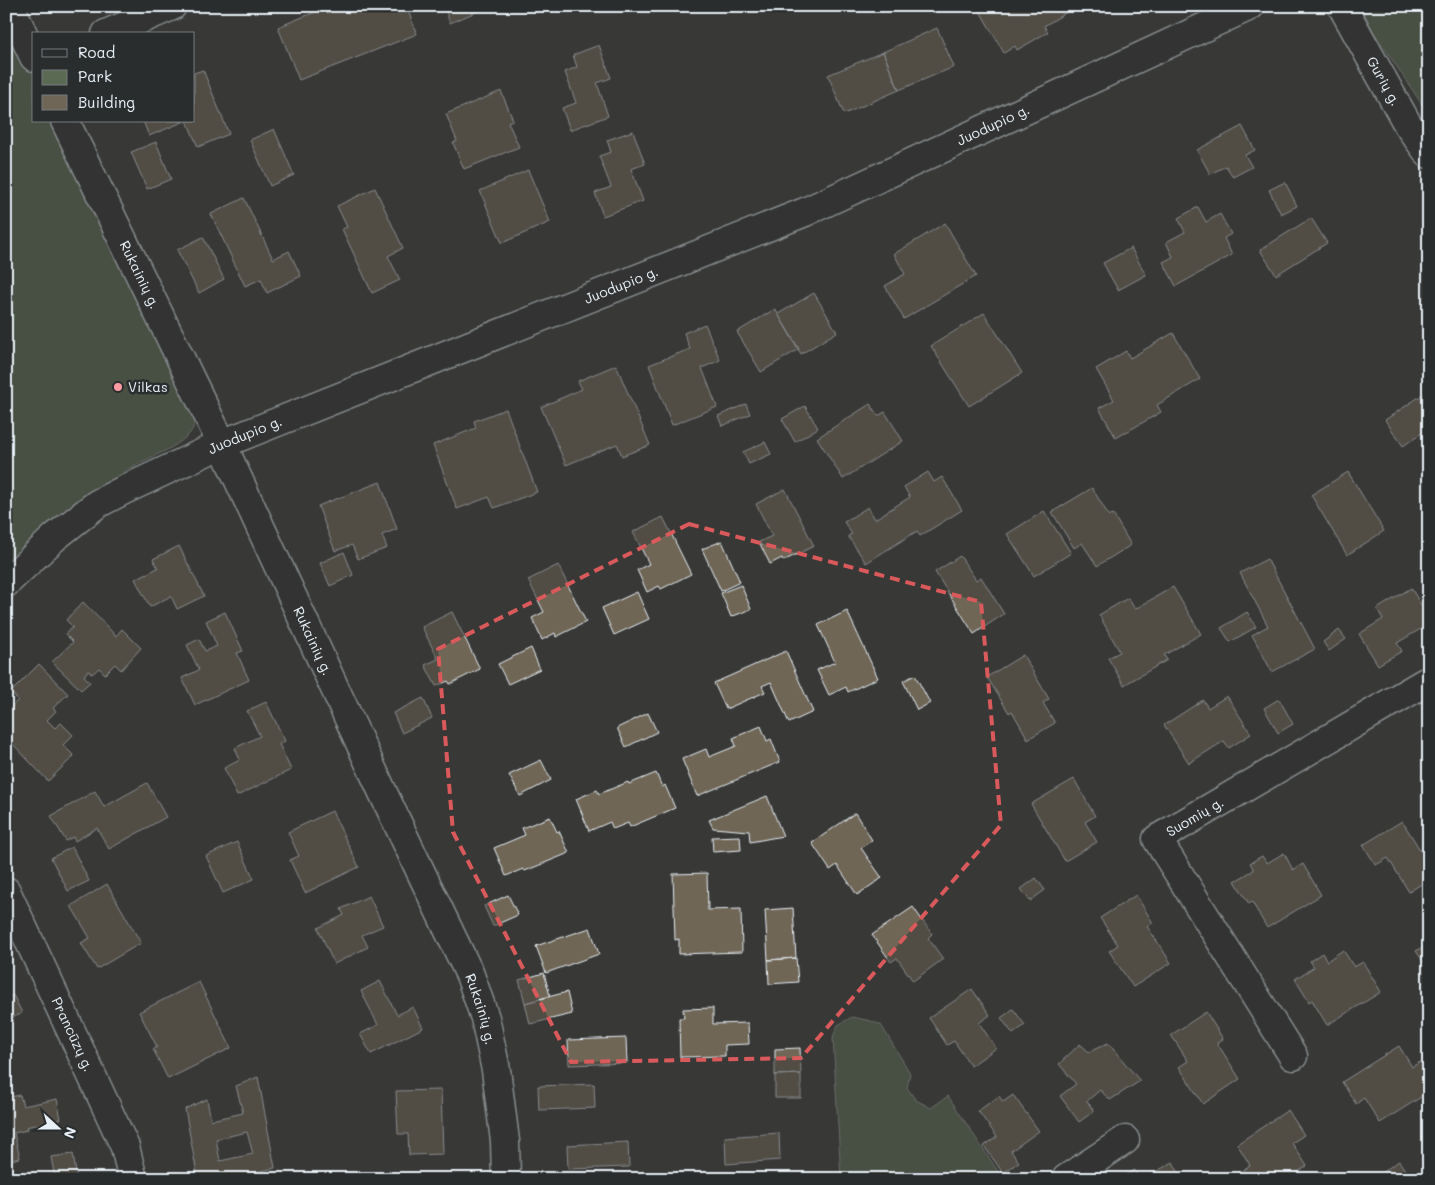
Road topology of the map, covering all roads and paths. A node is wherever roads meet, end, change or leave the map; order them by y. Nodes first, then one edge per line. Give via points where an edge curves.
1 (10, 6) edge
2 (172, 6) edge
3 (1250, 6) edge
4 (1342, 6) edge
5 (111, 32) edge
6 (32, 53) edge
7 (65, 122) edge
8 (1429, 154) edge
9 (222, 444) junction
10 (6, 583) edge
11 (1429, 680) edge
12 (6, 891) edge
13 (1294, 1056) dead end
14 (1125, 1140) dead end
15 (133, 1179) edge
16 (506, 1179) edge
17 (1066, 1179) edge

1 - 6 street
2 - 5 street
3 - 9 street, Juodupio g. via 805,212
4 - 8 street, Gurių g. via 1408,125
7 - 9 street, Rukainių g.
9 - 10 street, Juodupio g. via 97,504 55,537
9 - 16 street, Rukainių g. via 384,797 470,975 485,1018 496,1070
11 - 13 street, Suomių g. via 1157,839
12 - 15 street, Prancūzų g. via 125,1147
14 - 17 street

